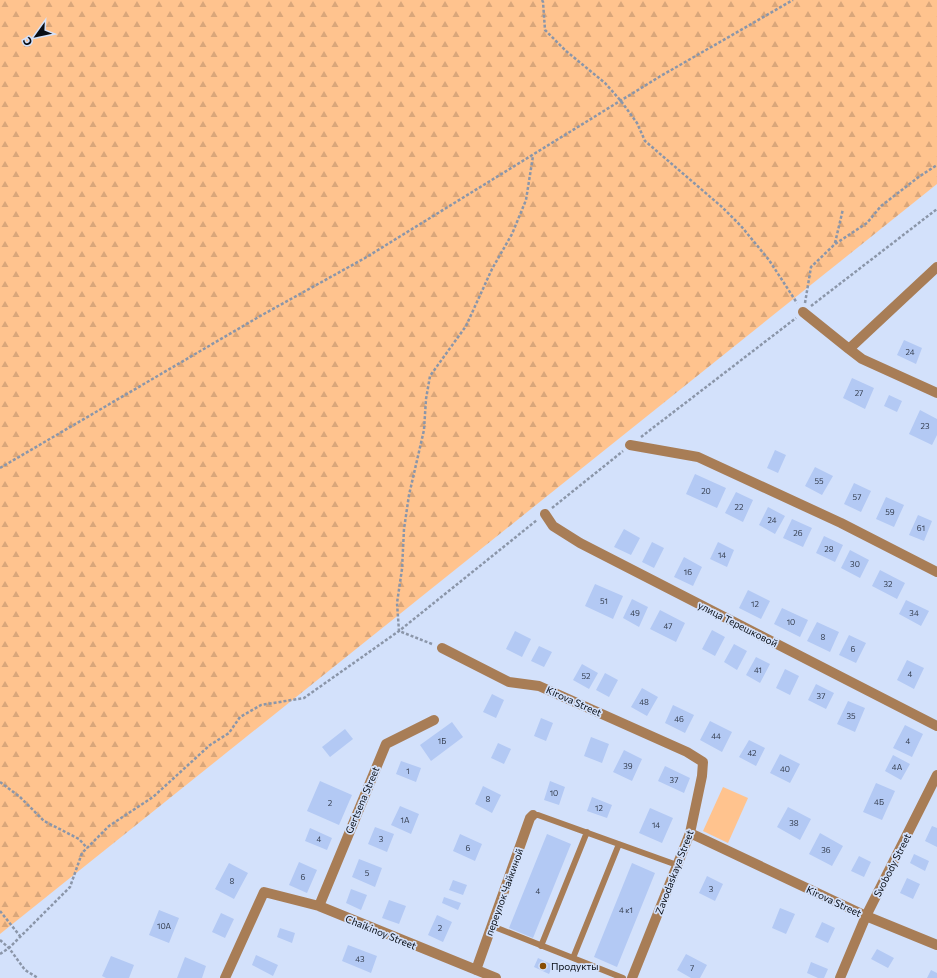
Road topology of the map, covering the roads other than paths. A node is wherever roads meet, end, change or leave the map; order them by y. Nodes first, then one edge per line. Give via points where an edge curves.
1 (937, 267) edge
2 (803, 312) road end
3 (849, 349) junction
4 (937, 393) edge
5 (630, 445) road end
6 (545, 514) road end
7 (937, 572) edge
8 (442, 648) road end
9 (434, 720) dead end
10 (937, 726) edge
11 (703, 762) joint
12 (937, 775) edge
13 (533, 815) joint
14 (587, 832) junction
15 (690, 834) junction
16 (619, 844) junction
17 (678, 865) junction
18 (318, 906) junction
19 (866, 916) junction
20 (492, 926) junction
21 (937, 945) edge
22 (541, 946) junction
23 (573, 958) junction
24 (476, 970) junction
25 (225, 978) edge
26 (496, 978) edge
27 (623, 978) edge
28 (632, 978) edge
29 (840, 978) edge

1 - 3 street
2 - 3 street
3 - 4 street via 862,359
5 - 7 street via 698,457 841,523
6 - 10 street, улица Терешковой via 553,526 580,543
8 - 11 street, Kirova Street via 509,682 540,686 687,752
9 - 18 street, Gertsena Street via 386,744
11 - 15 street, Zavodaskaya Street
12 - 19 street, Svobody Street
13 - 14 lane
13 - 20 street, переулок Чайкиной
14 - 16 lane
14 - 22 lane
15 - 17 street, Zavodaskaya Street
15 - 19 street, Kirova Street
16 - 17 lane
16 - 23 lane
17 - 28 street, Zavodaskaya Street
18 - 24 street, Chaikinoy Street
18 - 25 street, Chaikinoy Street via 264,892
19 - 21 street, Kirova Street
19 - 29 street, Svobody Street
20 - 22 lane
20 - 24 street, переулок Чайкиной
22 - 23 lane
23 - 27 lane
24 - 26 street, Chaikinoy Street

